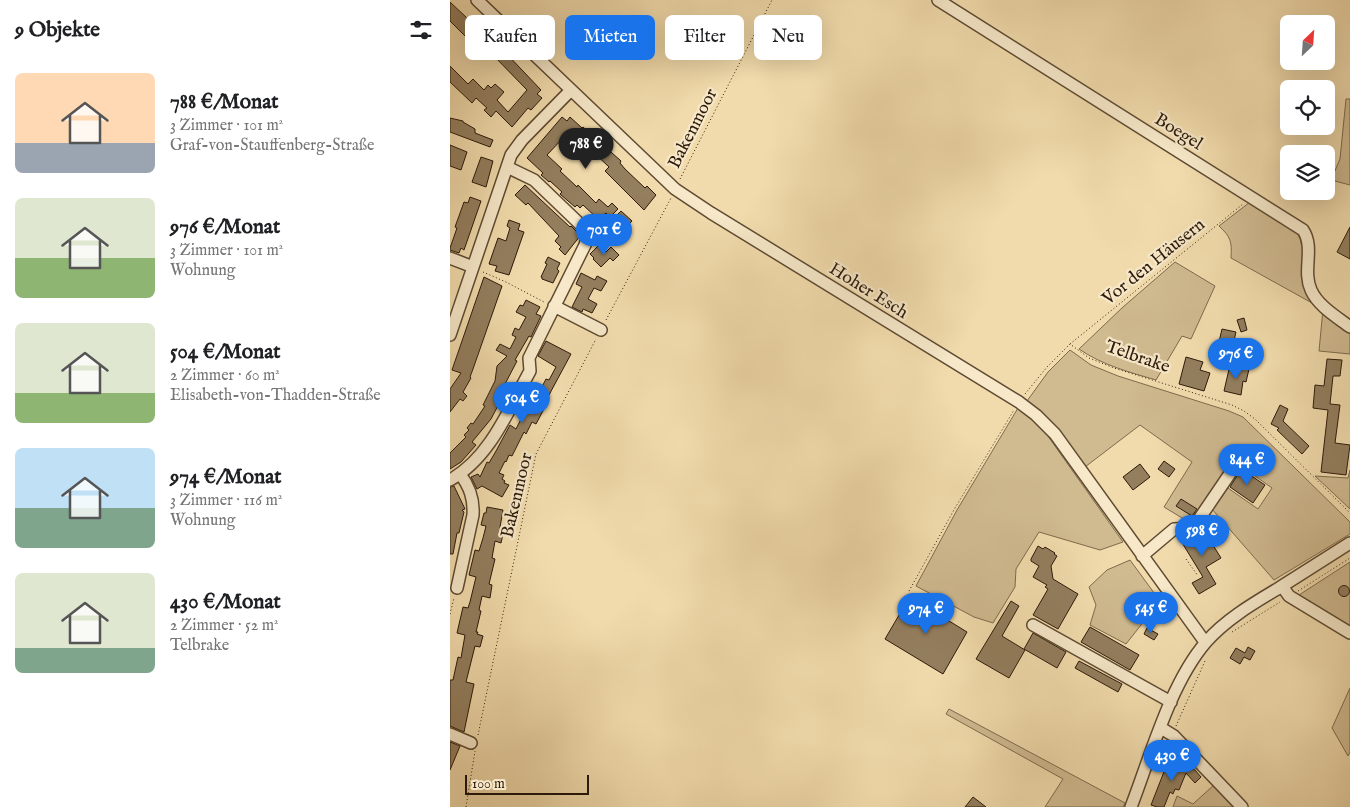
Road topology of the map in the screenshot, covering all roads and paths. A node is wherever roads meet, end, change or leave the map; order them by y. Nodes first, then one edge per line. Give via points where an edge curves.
1 (478, 0) edge
2 (772, 0) edge
3 (938, 0) edge
4 (571, 90) junction
5 (507, 167) junction
6 (675, 189) junction
7 (1251, 197) junction
8 (450, 258) edge
9 (473, 267) junction
10 (557, 302) junction
11 (1350, 327) edge
12 (601, 330) junction
13 (450, 334) edge
14 (1070, 344) junction
15 (1019, 402) junction
16 (1231, 472) dead end
17 (455, 477) edge
18 (1350, 513) edge
19 (1350, 543) edge
20 (1142, 556) junction
21 (1186, 558) dead end
22 (1198, 576) dead end
23 (1282, 586) junction
24 (457, 588) joint
25 (909, 591) dead end
26 (450, 614) edge
27 (1033, 624) dead end
28 (1350, 633) edge
29 (1205, 642) junction
30 (1206, 658) dead end
31 (1171, 702) junction
32 (1165, 730) junction
33 (450, 734) edge
34 (475, 741) junction
35 (466, 807) edge
36 (1131, 807) edge
37 (1242, 807) edge

1 - 4 street, Hoher Esch
2 - 6 path, Bakenmoor
3 - 7 street, Boegel
4 - 5 street via 516,147
4 - 6 street, Hoher Esch
5 - 9 street
5 - 10 street via 534,180 584,228 588,236
6 - 12 path, Bakenmoor
6 - 15 street, Hoher Esch
7 - 11 street, Boegel via 1302,230 1309,244 1308,280 1311,291 1320,303
7 - 14 path, Vor den Häusern
8 - 9 street
9 - 10 path
9 - 13 street
10 - 12 street
10 - 17 street via 529,358 530,371 491,441
12 - 34 path, Bakenmoor via 536,454
14 - 15 path
14 - 18 path, Telbrake via 1089,358 1114,368 1244,411
15 - 20 street, Hoher Esch via 1055,434
15 - 25 path
16 - 20 street via 1193,528 1174,529
17 - 24 street via 470,489 473,505
19 - 23 street
20 - 29 street, Hoher Esch
21 - 22 path
23 - 28 street via 1289,596
23 - 29 street via 1243,610
24 - 26 path
27 - 31 street
29 - 31 street
30 - 32 path via 1176,725
31 - 32 street
32 - 36 street
32 - 37 street
33 - 34 street
34 - 35 path, Bakenmoor

